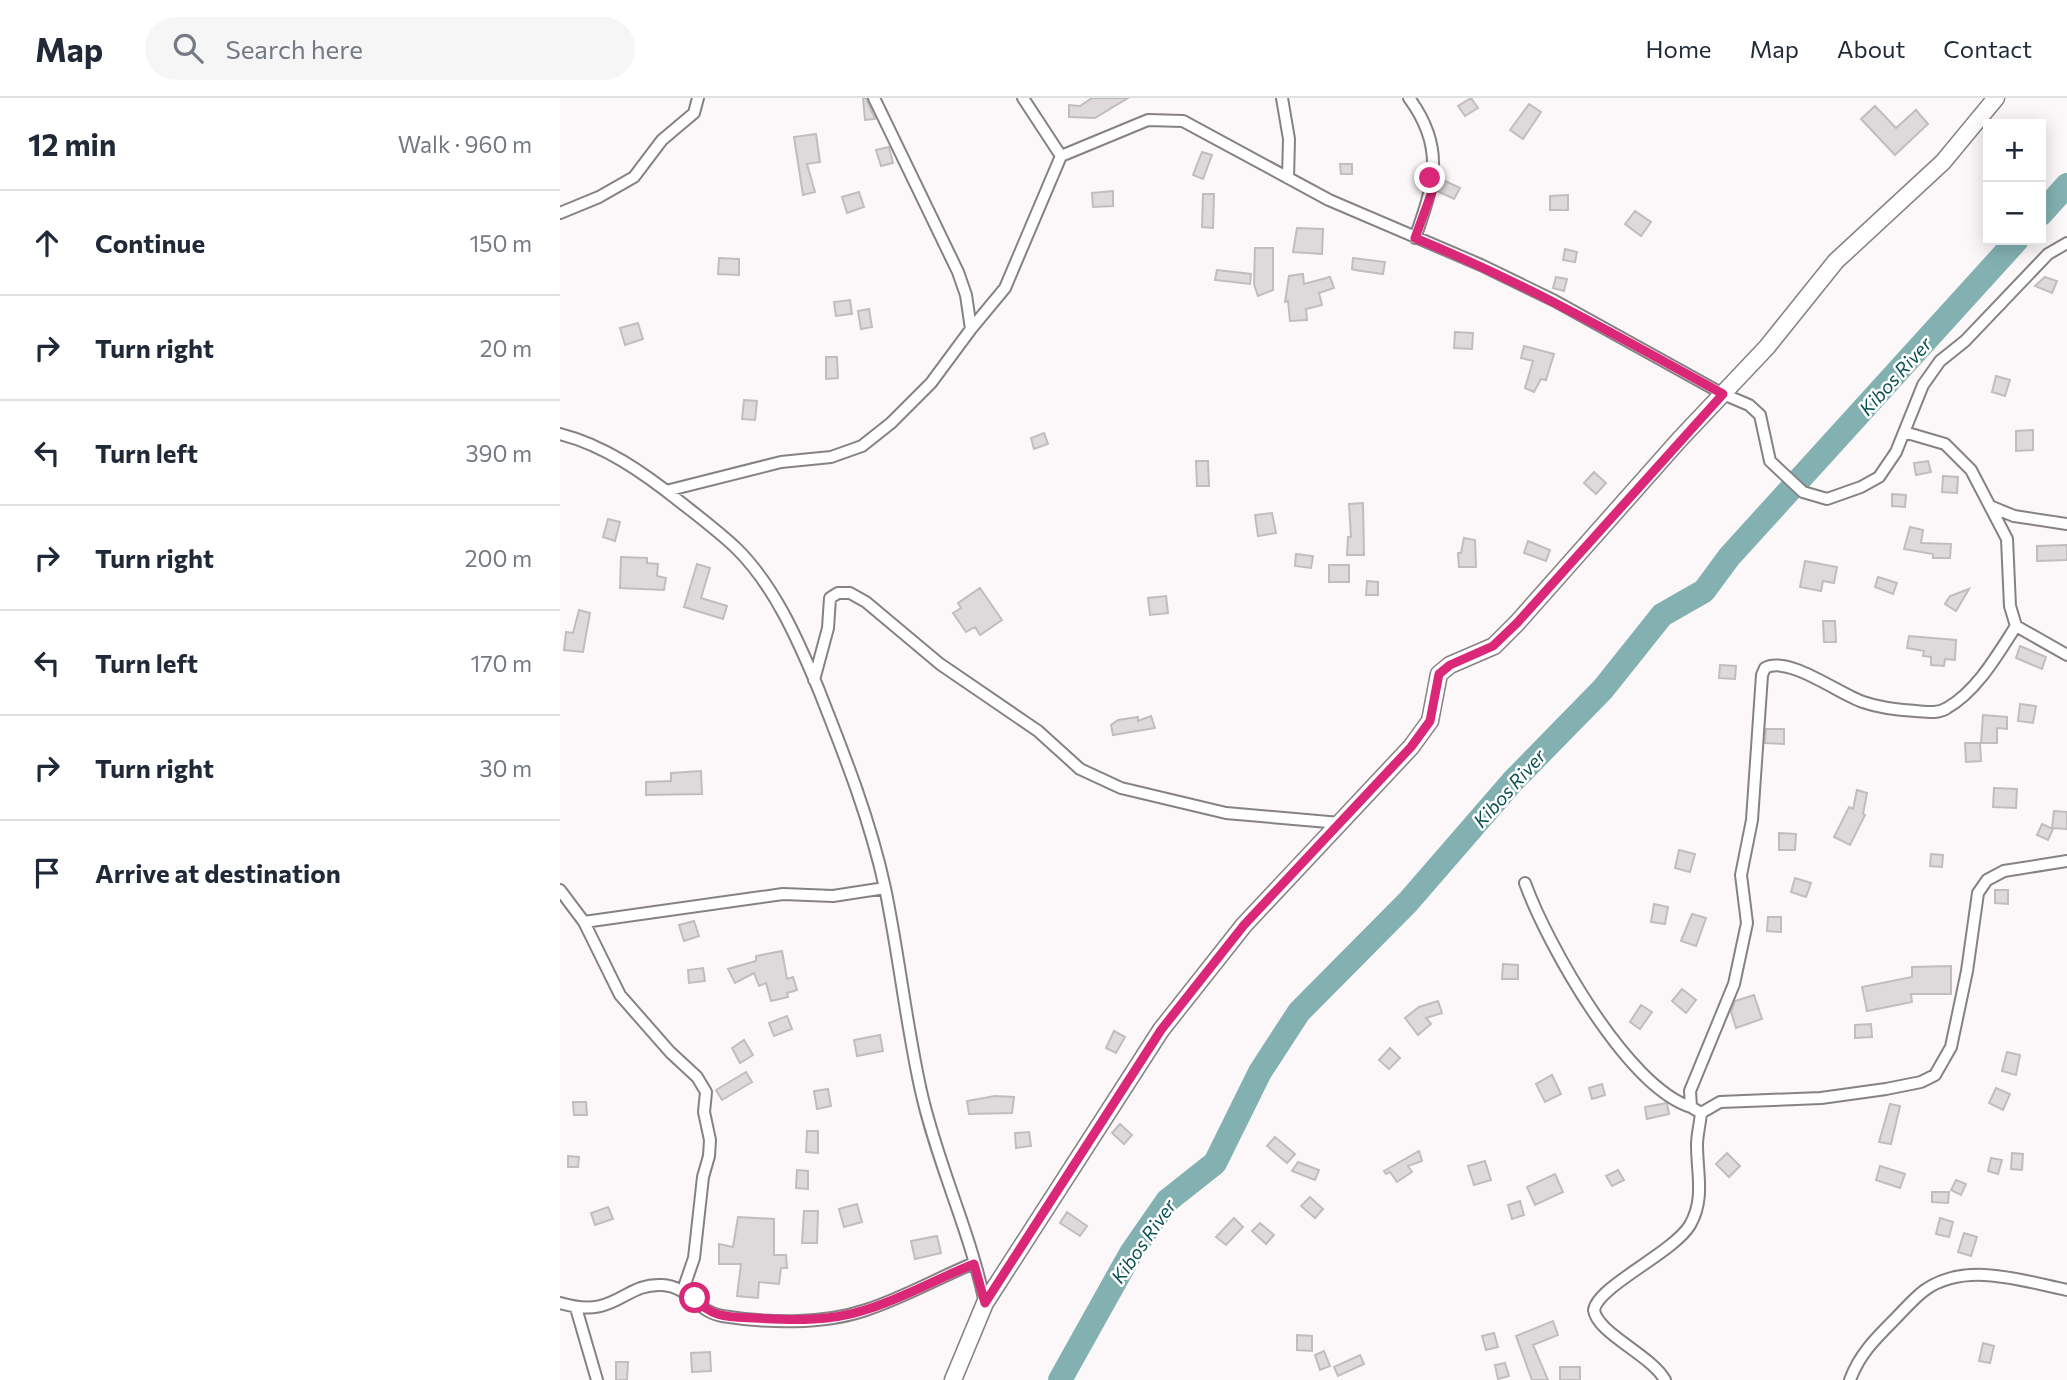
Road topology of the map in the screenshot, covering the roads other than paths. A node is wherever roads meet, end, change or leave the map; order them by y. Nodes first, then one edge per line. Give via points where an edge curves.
1 (698, 98) edge
2 (874, 98) edge
3 (1023, 98) edge
4 (1282, 98) edge
5 (1409, 98) edge
6 (1996, 98) edge
7 (1061, 156) junction
8 (1288, 178) junction
9 (560, 214) edge
10 (1415, 238) junction
11 (2067, 243) edge
12 (971, 329) junction
13 (1723, 394) junction
14 (1904, 432) junction
15 (560, 434) edge
16 (666, 491) junction
17 (1992, 507) junction
18 (2067, 524) edge
19 (2016, 626) junction
20 (2067, 655) edge
21 (814, 680) junction
22 (1340, 823) junction
23 (2067, 861) edge
24 (1525, 883) dead end
25 (885, 888) junction
26 (560, 890) edge
27 (584, 922) junction
28 (1696, 1110) junction
29 (974, 1264) junction
30 (683, 1290) junction
31 (2067, 1290) edge
32 (560, 1303) edge
33 (985, 1303) junction
34 (576, 1308) junction
35 (597, 1380) edge
36 (953, 1380) edge
37 (1665, 1380) edge
38 (1850, 1380) edge

1 - 9 street via 694,113 662,140 634,177
2 - 12 street via 958,272 967,295
3 - 7 street
4 - 8 street via 1289,139
5 - 10 street via 1431,134 1433,148 1433,189
6 - 13 main road via 1943,162 1836,261
7 - 8 street via 1148,120 1170,118
7 - 12 street via 1005,288
8 - 10 street
10 - 13 street via 1555,301
11 - 14 street via 2048,254 1940,361 1923,386
12 - 16 street via 931,383 862,446 831,457 781,462
13 - 14 street via 1760,415 1770,461 1803,492 1827,499 1879,477
13 - 22 main road via 1517,623 1493,646 1439,674 1430,721
14 - 17 street via 1945,444 1971,470
15 - 16 street via 622,460
16 - 21 street via 737,548 756,570 792,629
17 - 18 street via 2014,516
17 - 19 street via 2007,539 2010,606
19 - 20 street
19 - 28 street via 1992,663 1954,703 1935,712 1885,708 1862,702 1790,667 1777,664 1765,668 1749,840 1741,875 1747,923 1734,984 1690,1091
21 - 22 street via 828,628 830,598 850,593 866,601 940,664 1038,732 1080,769 1121,788 1226,813
21 - 25 street via 852,773
22 - 33 main road via 1244,925 1161,1030
23 - 28 street via 2004,872 1987,880 1978,893 1951,1047 1935,1075 1886,1089 1821,1098 1720,1102
24 - 28 street via 1560,958 1624,1051 1666,1096
25 - 27 street via 833,896 783,894
25 - 29 street via 932,1136
26 - 27 street
27 - 30 street via 620,995 697,1077 706,1093 709,1156 694,1258
28 - 37 street via 1700,1192 1689,1227 1602,1295 1594,1310 1599,1324 1657,1366
29 - 30 street via 864,1311 801,1320 714,1315
29 - 33 street
30 - 34 street via 650,1286 601,1308
31 - 38 street via 1998,1276 1944,1280 1924,1290 1858,1358
32 - 34 street
33 - 36 main road
34 - 35 street

